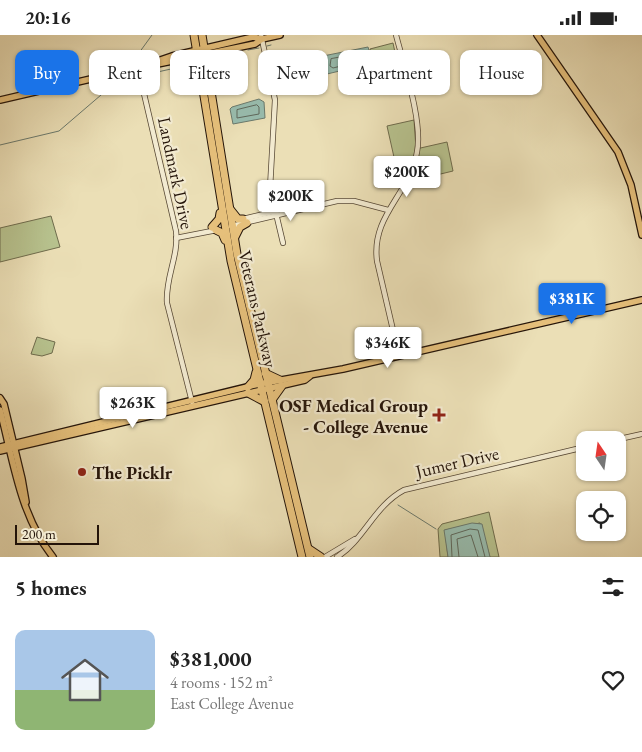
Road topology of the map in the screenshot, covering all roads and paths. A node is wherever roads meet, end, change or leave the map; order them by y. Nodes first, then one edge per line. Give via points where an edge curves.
1 (280, 35) edge
2 (396, 35) edge
3 (537, 35) edge
4 (198, 36) edge
5 (261, 36) edge
6 (217, 49) junction
7 (189, 50) edge
8 (201, 50) edge
9 (212, 50) edge
10 (89, 79) edge
11 (144, 95) edge
12 (207, 95) edge
13 (0, 100) edge
14 (225, 207) junction
15 (388, 210) junction
16 (275, 214) junction
17 (245, 221) junction
18 (228, 225) junction
19 (214, 228) junction
20 (642, 235) edge
21 (176, 237) junction
22 (231, 242) junction
23 (283, 243) dead end
24 (642, 300) edge
25 (396, 344) junction
26 (399, 356) junction
27 (386, 359) junction
28 (256, 371) junction
29 (265, 373) junction
30 (281, 383) junction
31 (264, 387) junction
32 (248, 390) junction
33 (0, 398) edge
34 (268, 401) junction
35 (192, 402) junction
36 (0, 409) edge
37 (133, 415) junction
38 (108, 426) junction
39 (642, 434) edge
40 (626, 437) edge
41 (12, 446) junction
42 (0, 447) edge
43 (576, 449) edge
44 (0, 451) edge
45 (355, 539) junction
46 (302, 553) edge
47 (53, 557) edge
48 (310, 557) edge
49 (321, 557) edge
50 (325, 557) edge
51 (337, 557) edge

1 - 5 main road
2 - 15 street via 416,119 418,143 416,160
3 - 20 main road via 618,152 631,185
4 - 6 main road
4 - 7 main road
4 - 8 highway, Veterans Parkway
5 - 6 main road
5 - 16 street via 276,105 270,182
6 - 9 main road
10 - 13 main road
11 - 21 street, Landmark Drive
12 - 14 highway, Veterans Parkway
14 - 17 highway
14 - 18 highway, Veterans Parkway
14 - 19 highway
15 - 16 street via 349,201
15 - 25 street via 378,232 376,254
16 - 17 street
16 - 23 street
17 - 18 street
17 - 22 highway
18 - 19 street
18 - 22 highway, Veterans Parkway
19 - 21 street
19 - 22 highway
21 - 35 street, Landmark Drive via 176,254 166,293
22 - 28 highway, Veterans Parkway
22 - 29 highway, Veterans Parkway
24 - 26 main road
25 - 26 street
25 - 27 main road
26 - 27 main road
27 - 30 main road
28 - 31 highway, Veterans Parkway
28 - 32 highway
29 - 30 highway
29 - 31 highway, Veterans Parkway
30 - 31 main road
30 - 34 highway
31 - 32 main road
31 - 34 highway, Veterans Parkway
32 - 34 highway
32 - 35 main road
32 - 38 main road
33 - 41 main road
34 - 46 highway, Veterans Parkway
35 - 37 main road
36 - 41 main road
37 - 38 main road
37 - 41 main road
38 - 41 main road
39 - 40 street
41 - 42 main road
41 - 44 main road
41 - 47 main road via 26,503 38,535
43 - 45 street, Jumer Drive via 404,490 386,503
45 - 50 street, Jumer Drive
45 - 51 street, Jumer Drive via 351,547
46 - 48 highway, Veterans Parkway
46 - 49 highway

